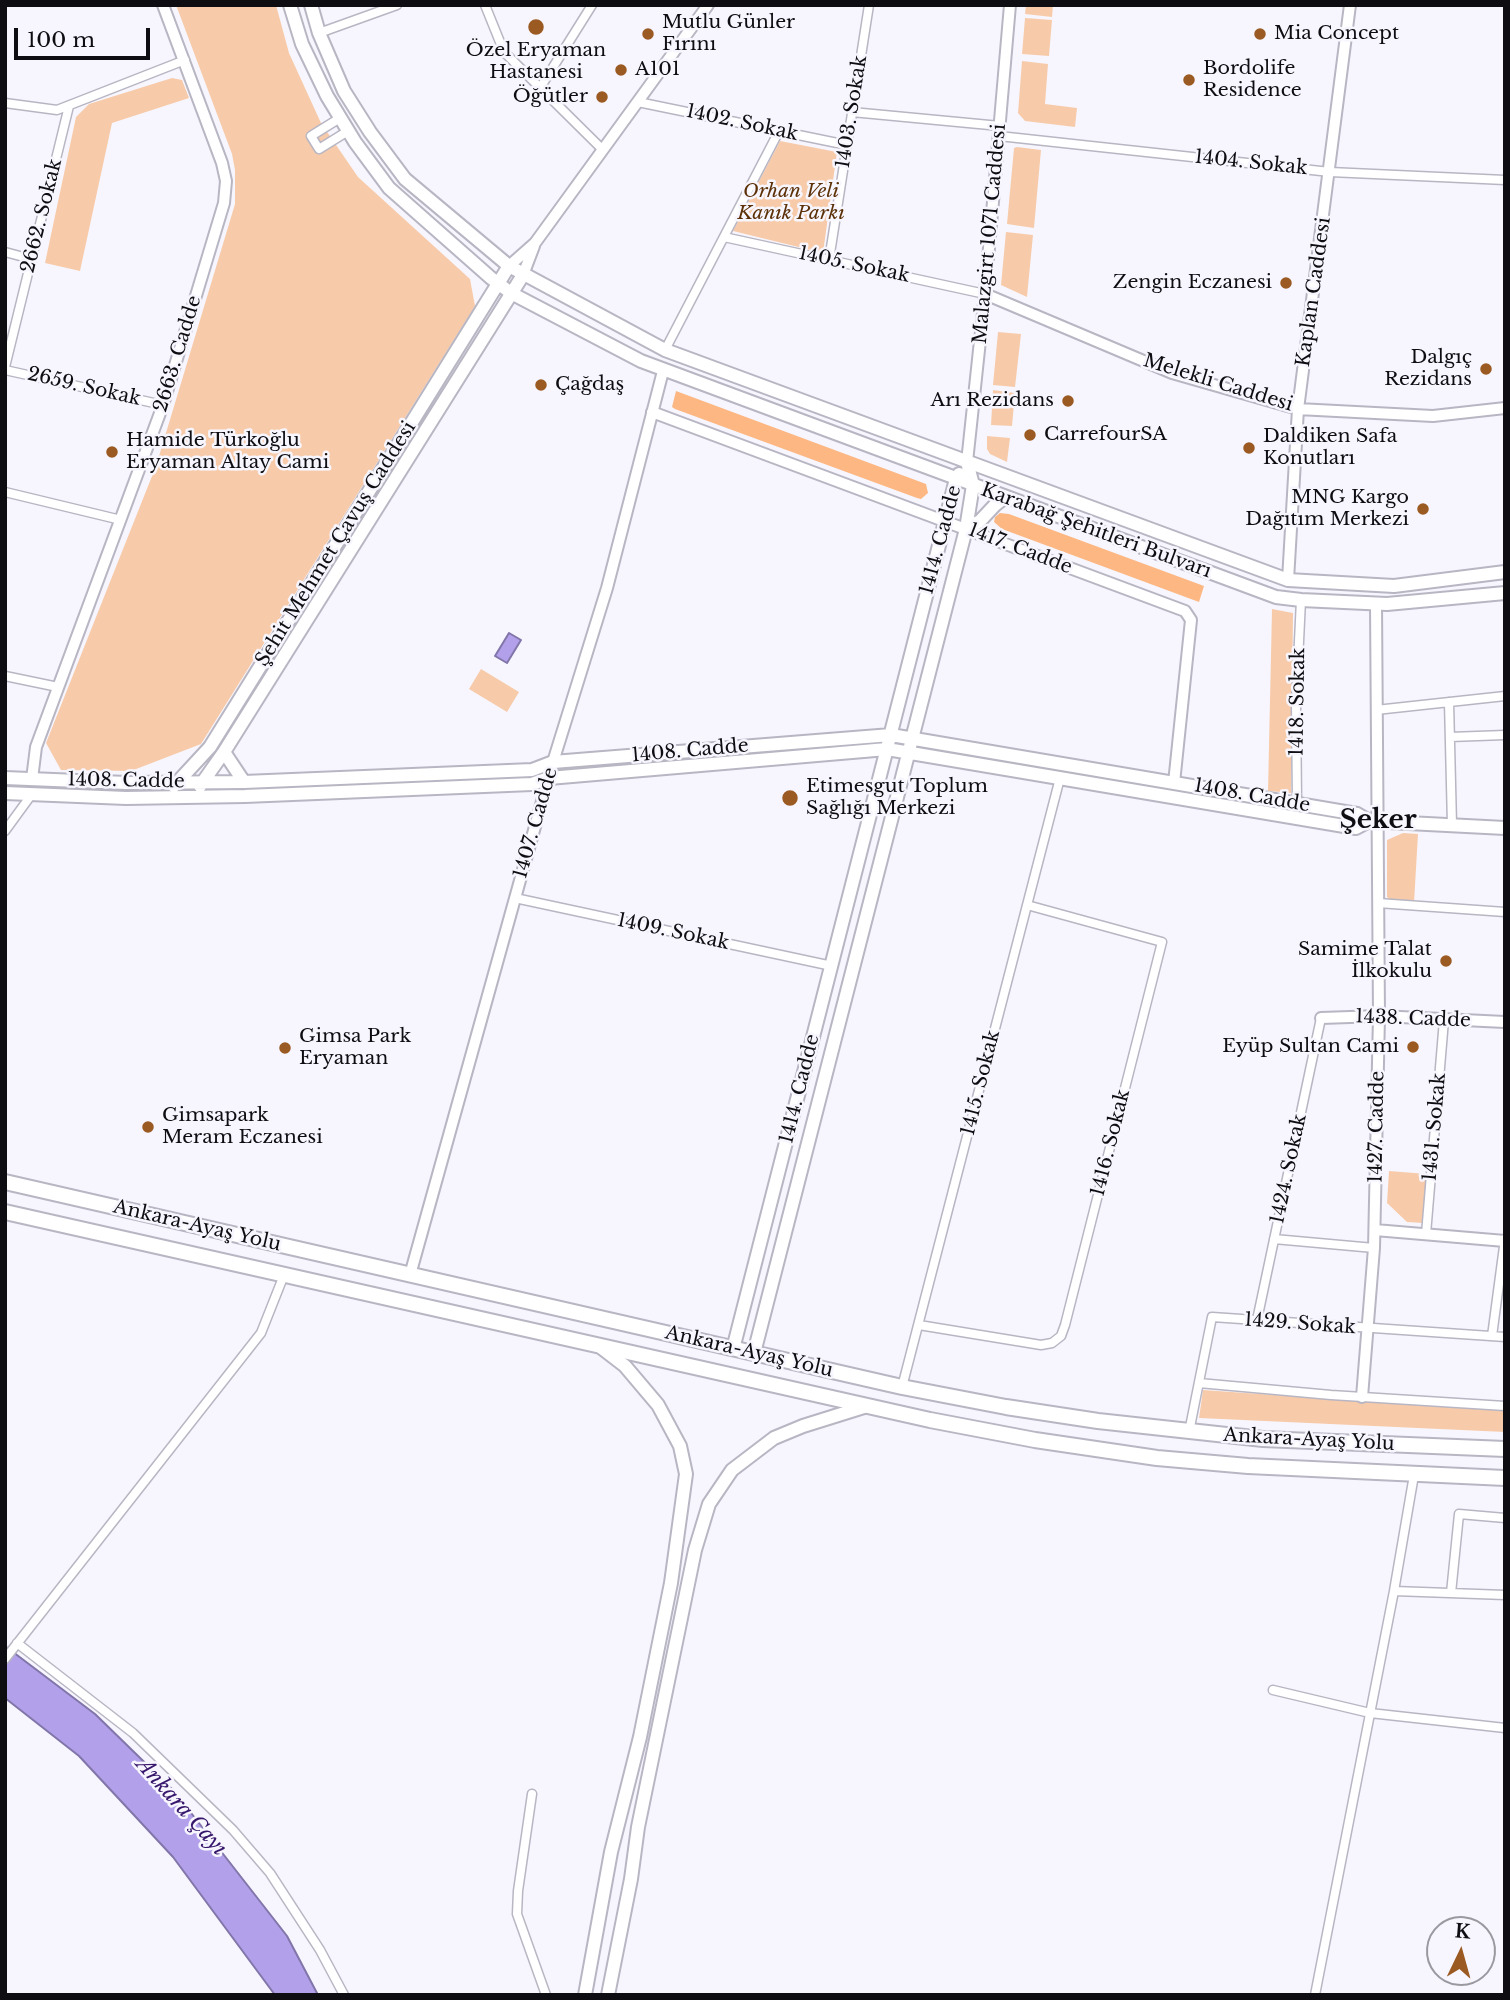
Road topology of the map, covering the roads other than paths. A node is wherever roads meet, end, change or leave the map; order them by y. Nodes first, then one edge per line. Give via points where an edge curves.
1 (163, 5) edge
2 (397, 5) edge
3 (485, 5) edge
4 (592, 5) edge
5 (708, 5) edge
6 (869, 5) edge
7 (1010, 5) edge
8 (1350, 5) edge
9 (314, 6) edge
10 (291, 9) edge
11 (319, 33) junction
12 (185, 60) junction
13 (540, 88) junction
14 (638, 102) junction
15 (5, 103) edge
16 (69, 106) junction
17 (852, 112) junction
18 (340, 118) junction
19 (999, 130) junction
20 (348, 131) junction
21 (779, 131) junction
22 (847, 145) junction
23 (603, 150) junction
24 (1330, 172) junction
25 (1505, 180) edge
26 (724, 237) junction
27 (535, 243) junction
28 (5, 252) edge
29 (31, 259) junction
30 (829, 260) junction
31 (509, 266) junction
32 (523, 275) junction
33 (499, 283) junction
34 (511, 293) junction
35 (985, 294) junction
36 (665, 350) junction
37 (5, 368) edge
38 (663, 371) junction
39 (163, 405) junction
40 (1505, 408) edge
41 (1298, 409) junction
42 (652, 412) junction
43 (967, 462) junction
44 (956, 479) junction
45 (973, 485) junction
46 (5, 492) edge
47 (1005, 497) junction
48 (121, 520) junction
49 (946, 521) junction
50 (966, 528) junction
51 (1505, 572) edge
52 (1288, 580) junction
53 (1505, 593) edge
54 (1301, 600) junction
55 (1376, 604) junction
56 (5, 676) edge
57 (58, 687) junction
58 (1505, 696) edge
59 (1449, 702) junction
60 (1376, 710) junction
61 (891, 735) junction
62 (1505, 735) edge
63 (1450, 737) junction
64 (912, 738) junction
65 (887, 749) junction
66 (224, 752) junction
67 (909, 752) junction
68 (553, 762) junction
69 (5, 778) edge
70 (549, 778) junction
71 (1060, 778) junction
72 (32, 779) junction
73 (203, 782) junction
74 (244, 782) junction
75 (177, 783) junction
76 (1174, 783) junction
77 (5, 793) edge
78 (32, 794) junction
79 (164, 797) junction
80 (193, 797) junction
81 (1297, 803) junction
82 (1373, 821) junction
83 (1452, 825) junction
84 (1505, 828) edge
85 (5, 831) edge
86 (515, 898) junction
87 (1378, 902) junction
88 (1027, 905) junction
89 (1505, 912) edge
90 (832, 966) junction
91 (1321, 1017) joint
92 (1379, 1017) junction
93 (1444, 1020) junction
94 (1505, 1022) edge
95 (5, 1182) edge
96 (5, 1212) edge
97 (1375, 1230) junction
98 (1426, 1234) junction
99 (1274, 1239) junction
100 (1505, 1240) edge
101 (1374, 1248) junction
102 (284, 1275) junction
103 (410, 1275) junction
104 (1257, 1320) junction
105 (919, 1325) junction
106 (1369, 1329) junction
107 (1492, 1336) junction
108 (1505, 1337) edge
109 (598, 1346) junction
110 (733, 1349) junction
111 (754, 1353) junction
112 (1199, 1383) junction
113 (902, 1387) junction
114 (1362, 1397) junction
115 (867, 1406) junction
116 (1505, 1406) edge
117 (1189, 1432) junction
118 (1505, 1449) edge
119 (1414, 1475) junction
120 (1505, 1478) edge
121 (1505, 1518) edge
122 (1394, 1591) junction
123 (1451, 1593) junction
124 (1505, 1595) edge
125 (17, 1643) junction
126 (5, 1659) edge
127 (1273, 1690) dead end
128 (1370, 1713) junction
129 (1505, 1728) edge
130 (533, 1794) dead end
131 (344, 1995) edge
132 (546, 1995) edge
133 (585, 1995) edge
134 (608, 1995) edge
135 (1315, 1995) edge

1 - 12 street, 2663. Cadde
2 - 11 street
3 - 13 street via 504,52
4 - 13 street
5 - 14 street
6 - 17 street, 1403. Sokak
7 - 19 street, Malazgirt 1071 Caddesi
8 - 24 street, Kaplan Caddesi
9 - 10 main road
9 - 11 main road, Karabağ Şehitleri Bulvarı
10 - 18 main road, Karabağ Şehitleri Bulvarı via 302,44
11 - 31 main road, Karabağ Şehitleri Bulvarı via 344,91 405,179
12 - 16 street
12 - 39 street, 2663. Cadde via 226,181 224,203
13 - 23 street
14 - 21 street, 1402. Sokak
14 - 23 street
15 - 16 street via 57,110
16 - 29 street, 2662. Sokak
17 - 19 street, 1404. Sokak
17 - 22 street, 1403. Sokak
18 - 20 main road, Karabağ Şehitleri Bulvarı
18 - 20 street via 311,136 320,149
19 - 24 street, 1404. Sokak
19 - 35 street, Malazgirt 1071 Caddesi
20 - 33 main road, Karabağ Şehitleri Bulvarı via 389,188
21 - 22 street, 1402. Sokak
21 - 26 street
22 - 30 street, 1403. Sokak
23 - 27 street
24 - 25 street, 1404. Sokak
24 - 41 street, Kaplan Caddesi
26 - 30 street, 1405. Sokak
26 - 36 street
27 - 31 street
27 - 32 street
28 - 29 street
29 - 37 street, 2662. Sokak
30 - 35 street, 1405. Sokak
31 - 32 main road, Karabağ Şehitleri Bulvarı
31 - 33 main road, Şehit Mehmet Çavuş Caddesi
32 - 34 main road, Şehit Mehmet Çavuş Caddesi
32 - 36 main road, Karabağ Şehitleri Bulvarı
33 - 34 main road, Karabağ Şehitleri Bulvarı
33 - 75 main road, Şehit Mehmet Çavuş Caddesi via 210,747
34 - 38 main road, Karabağ Şehitleri Bulvarı
34 - 66 main road, Şehit Mehmet Çavuş Caddesi
35 - 41 street, Melekli Caddesi via 1171,373
35 - 43 street, Malazgirt 1071 Caddesi
36 - 43 main road, Karabağ Şehitleri Bulvarı
37 - 39 street, 2659. Sokak
38 - 42 street, 1407. Cadde
38 - 44 main road, Karabağ Şehitleri Bulvarı
39 - 48 street, 2663. Cadde
40 - 41 street, Melekli Caddesi via 1433,416
41 - 52 street, Kaplan Caddesi
42 - 49 street, 1417. Cadde
42 - 68 street, 1407. Cadde via 607,588
43 - 44 main road, 1414. Cadde
43 - 45 main road, 1414. Cadde
43 - 52 main road, Karabağ Şehitleri Bulvarı
44 - 45 main road, Karabağ Şehitleri Bulvarı
44 - 49 main road, 1414. Cadde
45 - 47 main road, Karabağ Şehitleri Bulvarı
45 - 50 main road, 1414. Cadde
46 - 48 street
47 - 50 main road
47 - 54 main road, Karabağ Şehitleri Bulvarı via 1266,594
48 - 57 street, 2663. Cadde
49 - 50 street, 1417. Cadde
49 - 61 main road, 1414. Cadde
50 - 64 main road, 1414. Cadde
50 - 76 street, 1417. Cadde via 1190,615
51 - 52 main road, Karabağ Şehitleri Bulvarı via 1394,586
53 - 55 main road, Karabağ Şehitleri Bulvarı
54 - 55 main road, Karabağ Şehitleri Bulvarı
54 - 81 street, 1418. Sokak
55 - 60 street, 1427. Cadde
56 - 57 street
57 - 72 street, 2663. Cadde via 36,747
58 - 59 street
59 - 60 street
59 - 63 street
60 - 82 street, 1427. Cadde
61 - 64 main road, 1408. Cadde
61 - 65 main road, 1414. Cadde
61 - 68 main road, 1408. Cadde
62 - 63 street
63 - 83 street
64 - 67 main road, 1414. Cadde
64 - 76 main road, 1408. Cadde
65 - 67 main road, 1408. Cadde
65 - 70 main road, 1408. Cadde
65 - 90 main road, 1414. Cadde
66 - 73 main road, Şehit Mehmet Çavuş Caddesi
66 - 74 main road
67 - 71 main road, 1408. Cadde
67 - 111 main road, 1414. Cadde
68 - 70 street, 1407. Cadde
68 - 74 main road, 1408. Cadde via 532,770
69 - 72 main road, 1408. Cadde
70 - 80 main road, 1408. Cadde via 532,785
70 - 86 street, 1407. Cadde
71 - 82 main road, 1408. Cadde via 1356,828
71 - 88 street, 1415. Sokak
72 - 75 main road, 1408. Cadde
72 - 78 main road
73 - 74 main road, 1408. Cadde
73 - 75 main road, 1408. Cadde
73 - 80 main road, Şehit Mehmet Çavuş Caddesi
75 - 79 main road, Şehit Mehmet Çavuş Caddesi
76 - 81 main road, 1408. Cadde
77 - 78 main road, 1408. Cadde
78 - 79 main road, 1408. Cadde
78 - 85 street
79 - 80 main road, 1408. Cadde
81 - 82 main road, 1408. Cadde
82 - 83 main road, 1408. Cadde
82 - 87 street, 1427. Cadde
83 - 84 main road, 1408. Cadde
86 - 90 street, 1409. Sokak
86 - 103 street, 1407. Cadde
87 - 89 street
87 - 92 street, 1427. Cadde
88 - 105 street, 1415. Sokak
88 - 105 street, 1416. Sokak via 1162,942 1065,1325 1061,1336 1041,1345
90 - 110 main road, 1414. Cadde
91 - 92 street, 1438. Cadde
91 - 99 street, 1424. Sokak
92 - 93 street, 1438. Cadde
92 - 97 street, 1427. Cadde
93 - 94 street, 1438. Cadde
93 - 98 street, 1431. Sokak
95 - 103 highway, Ankara-Ayaş Yolu
96 - 102 highway, Ankara-Ayaş Yolu
97 - 98 street
97 - 101 street, 1427. Cadde
98 - 100 street
99 - 101 street
99 - 104 street, 1424. Sokak
100 - 107 street
101 - 106 street, 1427. Cadde
102 - 109 highway, Ankara-Ayaş Yolu
102 - 125 street via 261,1333
103 - 110 highway, Ankara-Ayaş Yolu
104 - 106 street, 1429. Sokak
104 - 112 street, 1429. Sokak via 1212,1317
105 - 113 street, 1415. Sokak
106 - 107 street, 1429. Sokak
106 - 114 street, 1427. Cadde
107 - 108 street, 1429. Sokak
109 - 115 highway, Ankara-Ayaş Yolu
109 - 133 main road via 637,1378 659,1405 680,1446 686,1474 671,1583 611,1852
110 - 111 highway, Ankara-Ayaş Yolu
111 - 113 highway, Ankara-Ayaş Yolu
112 - 114 street
112 - 117 street, 1429. Sokak
113 - 117 highway, Ankara-Ayaş Yolu
114 - 116 street
115 - 119 highway, Ankara-Ayaş Yolu via 1035,1440 1157,1458
115 - 134 main road via 774,1438 732,1470 709,1504 638,1827
117 - 118 highway, Ankara-Ayaş Yolu
119 - 120 highway, Ankara-Ayaş Yolu
119 - 122 street
121 - 123 street via 1459,1514
122 - 123 street
122 - 128 street
123 - 124 street
125 - 126 street
125 - 131 street via 133,1733 233,1830 270,1872
127 - 128 street
128 - 129 street
128 - 135 street
130 - 132 street via 517,1914

